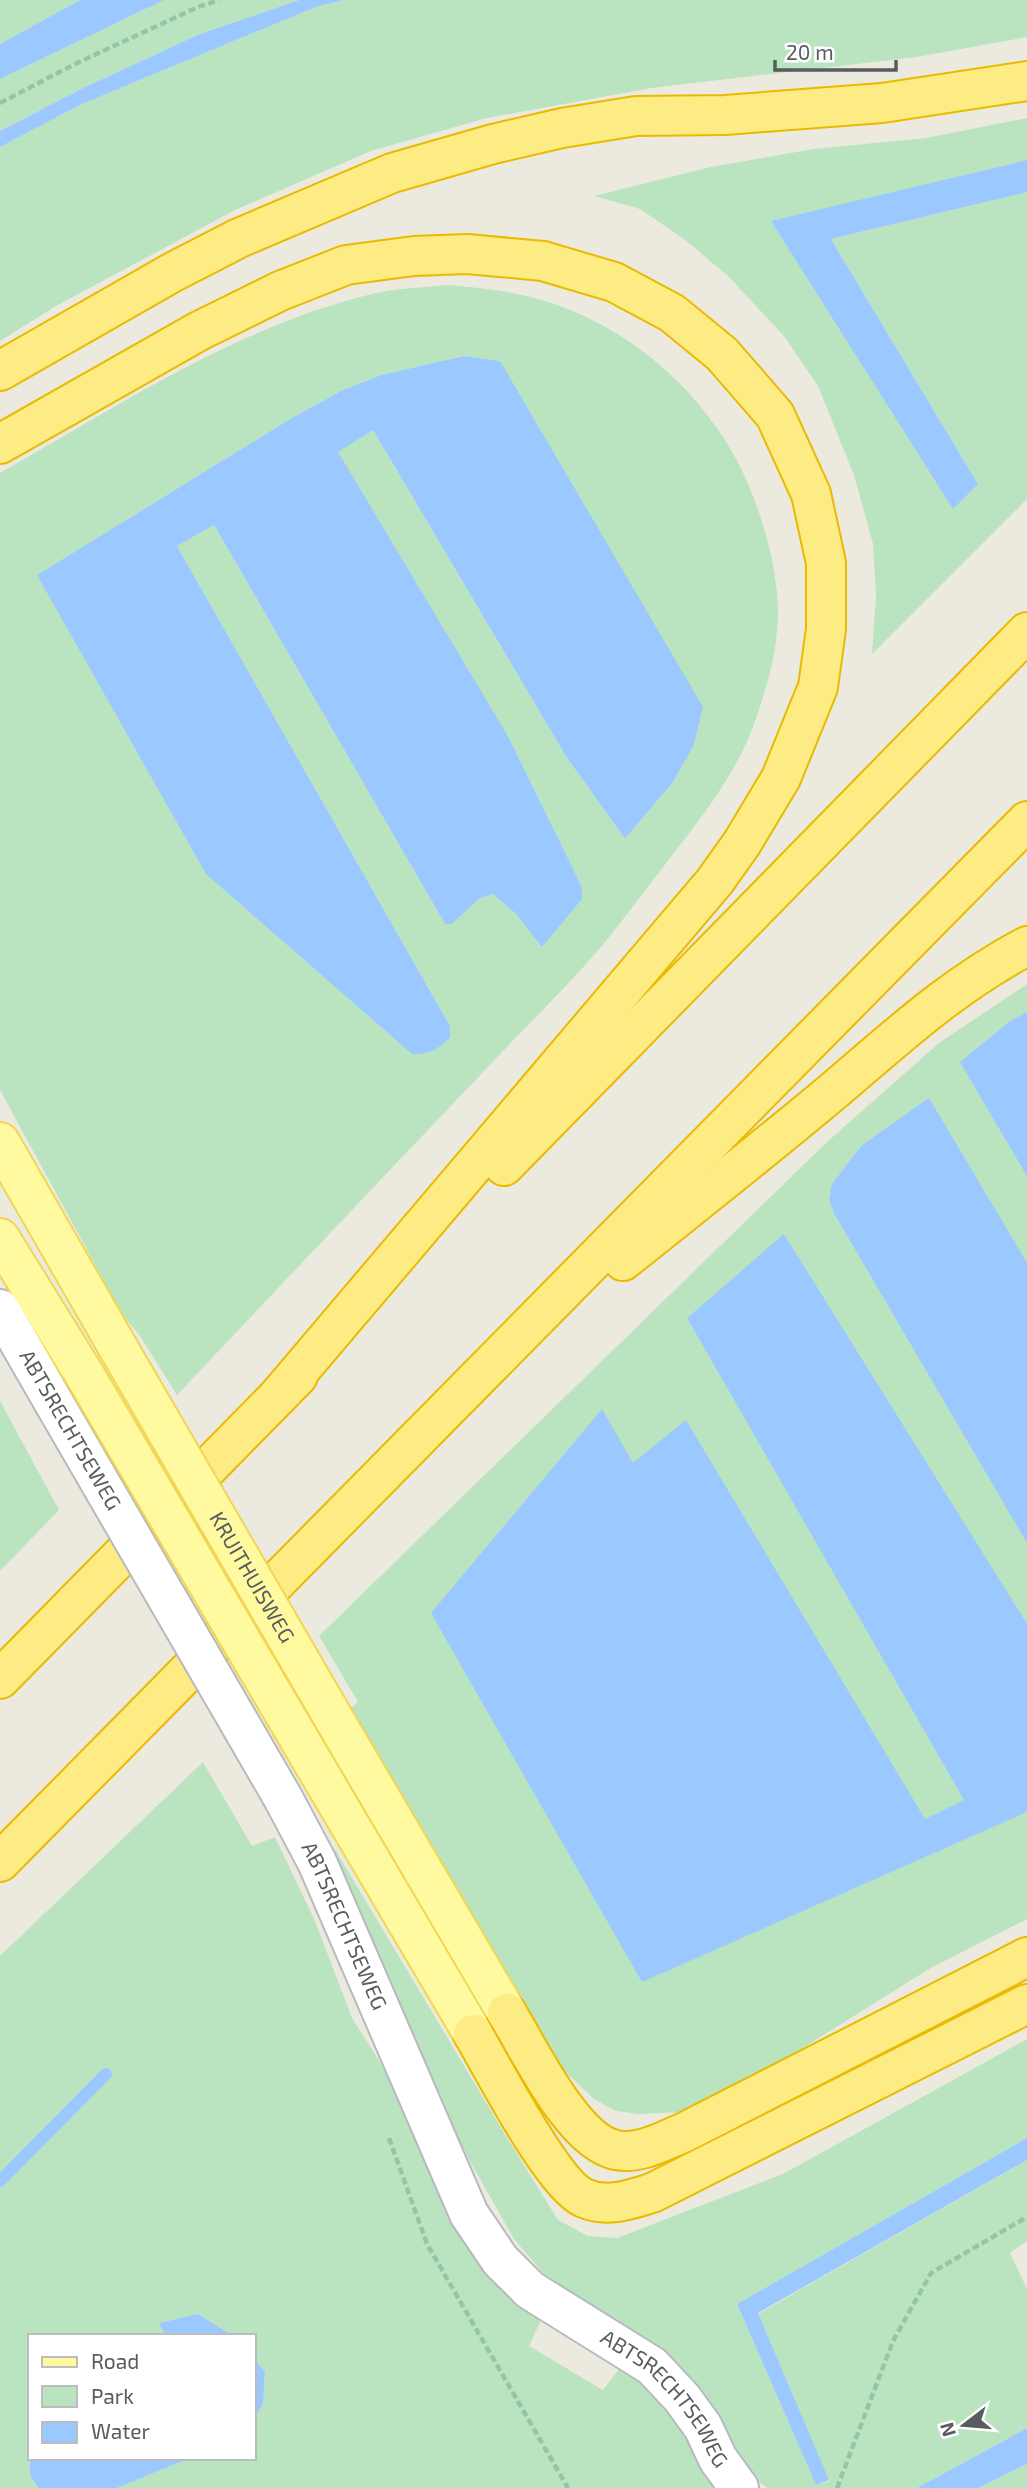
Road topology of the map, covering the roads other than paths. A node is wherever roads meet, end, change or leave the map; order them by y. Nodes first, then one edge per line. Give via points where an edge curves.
1 (1027, 81) edge
2 (0, 371) edge
3 (0, 444) edge
4 (1027, 632) edge
5 (1027, 821) edge
6 (1027, 946) edge
7 (0, 1142) edge
8 (0, 1238) edge
9 (0, 1309) edge
10 (480, 1377) junction
11 (279, 1395) junction
12 (0, 1679) edge
13 (0, 1862) edge
14 (1027, 1956) edge
15 (1027, 2004) edge
16 (507, 2013) joint
17 (473, 2034) joint
18 (739, 2488) edge

1 - 2 highway via 882,103 725,115 636,116 493,144 392,173 239,238
3 - 11 highway via 199,331 280,291 345,265 467,254 543,261 614,282 672,313 722,354 775,415 811,494 826,563 826,629 818,687 781,778 715,881
4 - 11 highway
5 - 10 highway
6 - 10 highway via 941,1000
7 - 16 main road, KRUITHUISWEG, bridge
8 - 17 main road, KRUITHUISWEG, bridge
9 - 18 street, ABTSRECHTSEWEG, bridge via 317,1862 469,2214 500,2260 530,2290 652,2366 703,2427
10 - 13 highway
11 - 12 highway
14 - 16 highway via 644,2149 617,2151 584,2132
15 - 17 highway via 652,2193 605,2204 582,2198 561,2179

